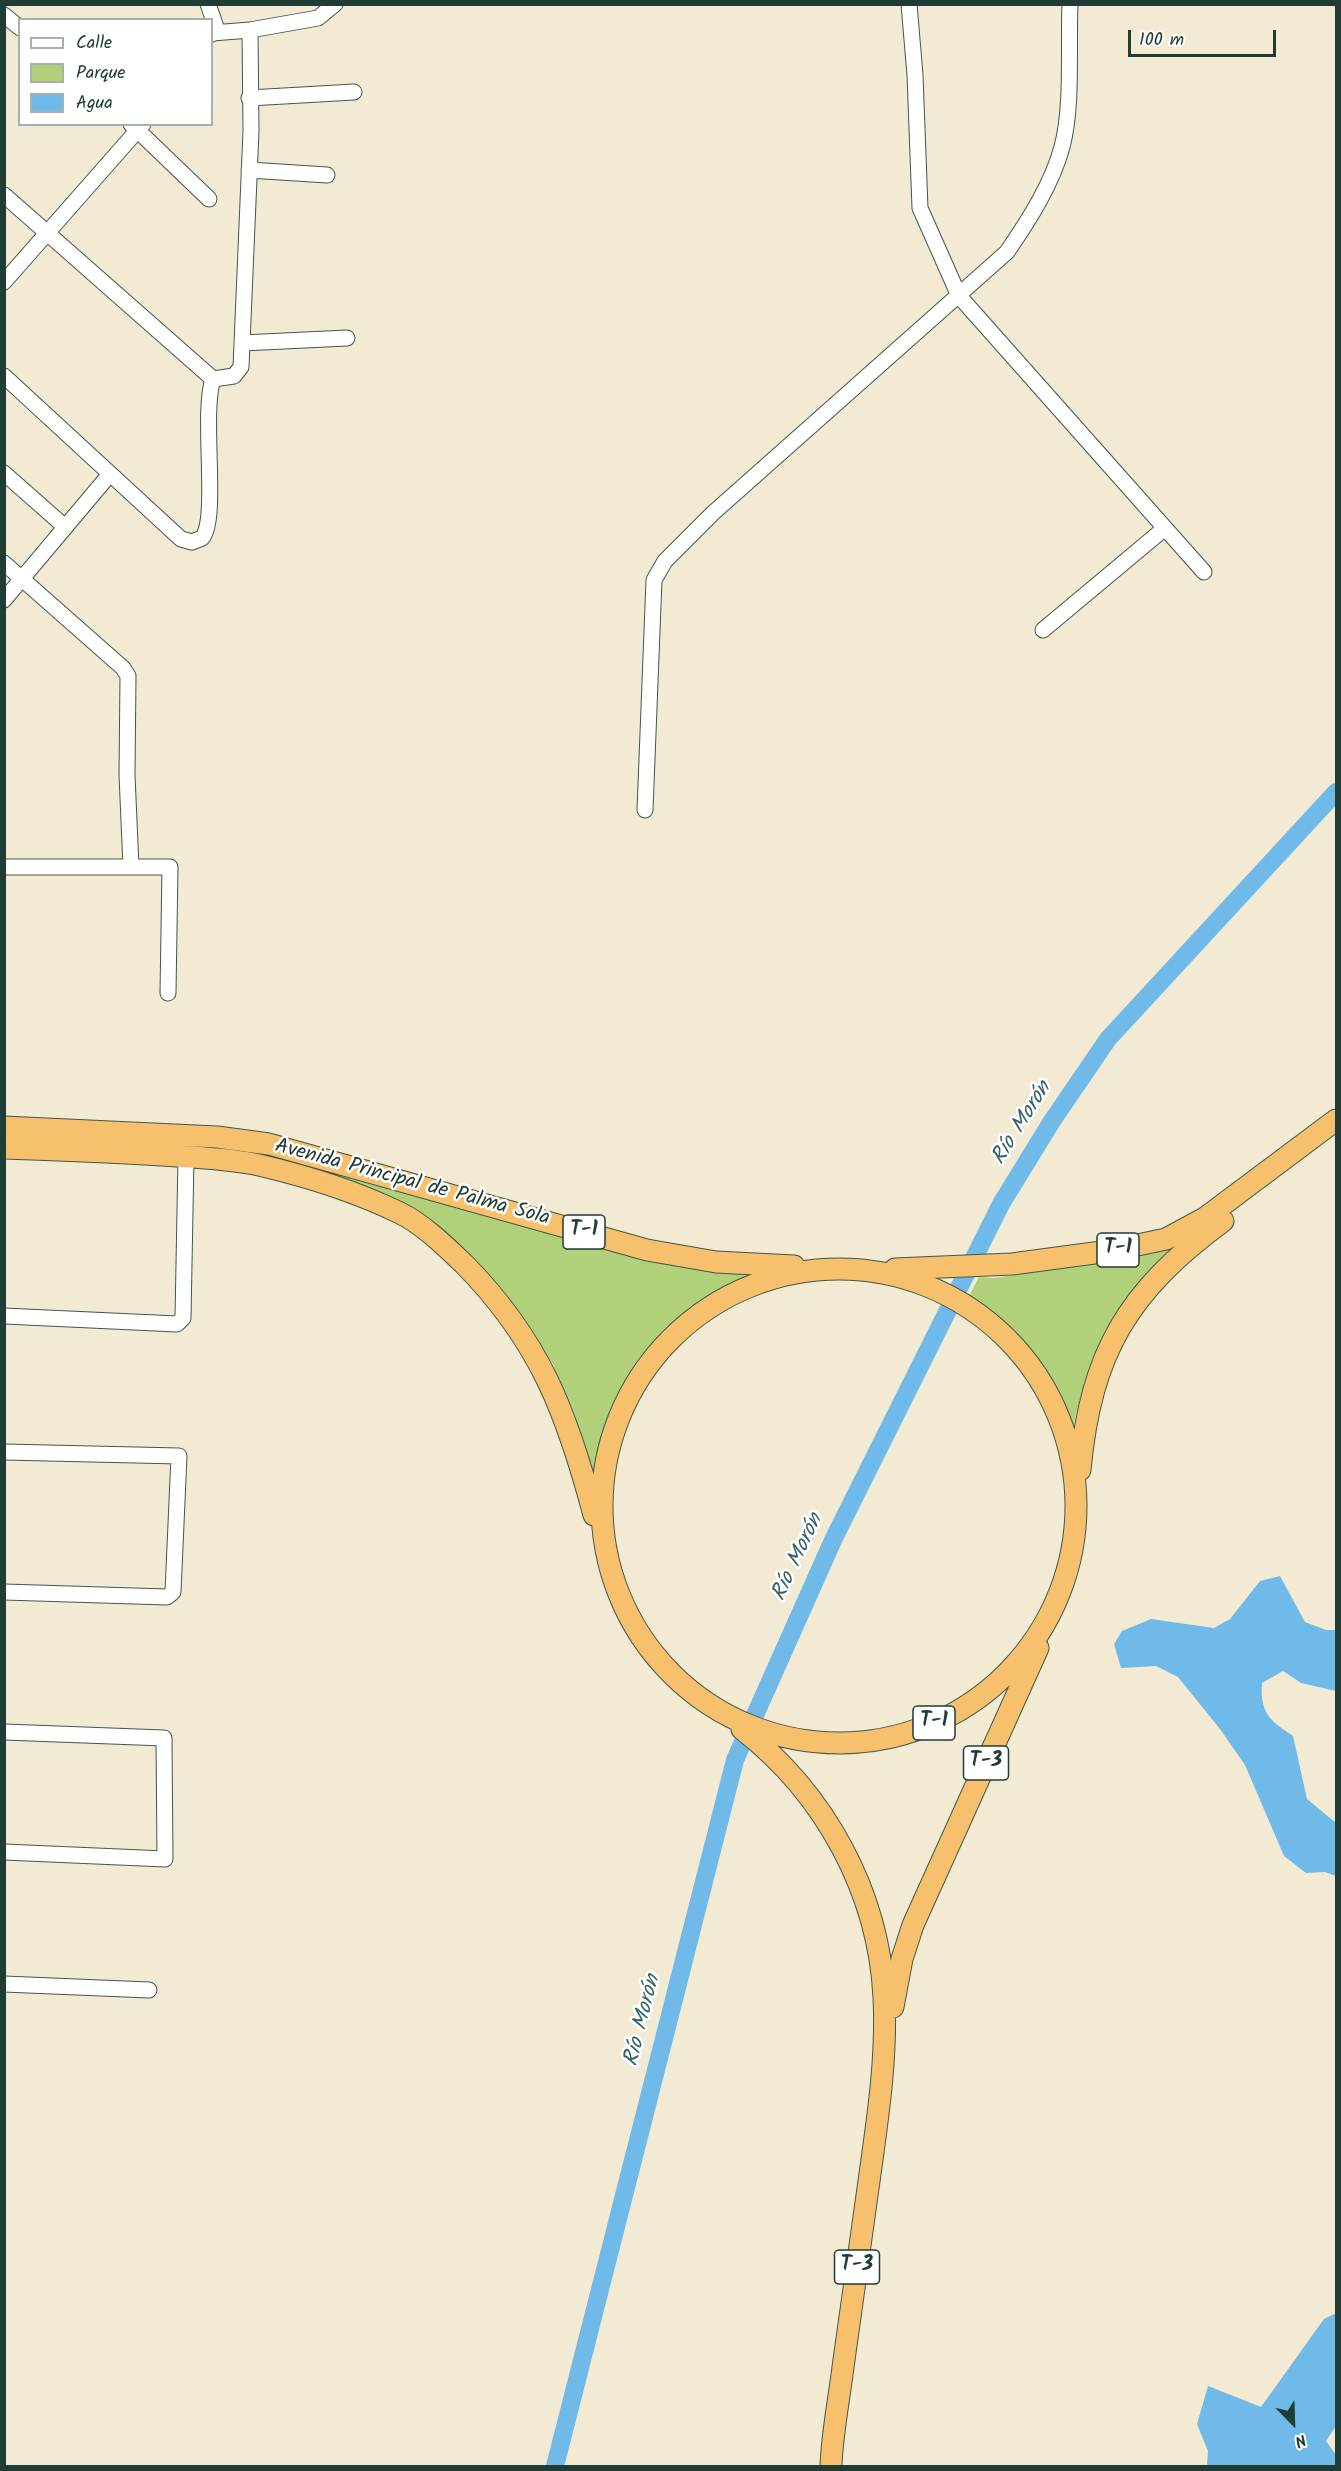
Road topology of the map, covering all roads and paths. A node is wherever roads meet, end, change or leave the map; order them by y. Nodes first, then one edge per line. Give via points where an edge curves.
1 (335, 4) edge
2 (909, 4) edge
3 (1070, 4) edge
4 (4, 15) edge
5 (213, 18) edge
6 (18, 26) edge
7 (250, 30) junction
8 (213, 32) edge
9 (213, 34) edge
10 (354, 92) dead end
11 (249, 98) junction
12 (137, 127) edge
13 (249, 170) junction
14 (327, 175) dead end
15 (4, 195) edge
16 (209, 199) dead end
17 (48, 232) junction
18 (4, 282) edge
19 (958, 296) junction
20 (346, 338) dead end
21 (242, 343) junction
22 (4, 376) edge
23 (213, 379) junction
24 (4, 473) edge
25 (110, 474) junction
26 (64, 526) junction
27 (1164, 528) junction
28 (4, 563) edge
29 (1204, 572) dead end
30 (23, 579) junction
31 (4, 600) edge
32 (1043, 630) dead end
33 (645, 810) dead end
34 (4, 867) edge
35 (131, 867) junction
36 (168, 993) dead end
37 (1336, 1120) edge
38 (4, 1127) edge
39 (1336, 1136) edge
40 (4, 1148) edge
41 (186, 1156) junction
42 (851, 1269) junction
43 (4, 1316) edge
44 (4, 1452) edge
45 (1077, 1507) junction
46 (607, 1562) junction
47 (4, 1592) edge
48 (1057, 1600) junction
49 (4, 1732) edge
50 (759, 1736) junction
51 (4, 1852) edge
52 (4, 1984) edge
53 (149, 1990) dead end
54 (883, 2067) junction
55 (831, 2466) edge

1 - 7 street via 318,18
2 - 19 street via 920,208
3 - 19 street via 1062,148 1030,218 1007,252
4 - 6 street
5 - 8 street
7 - 9 street
7 - 11 street
10 - 11 street
11 - 13 street
12 - 16 street
12 - 17 street
13 - 14 street
13 - 21 street
15 - 17 street
17 - 18 street
17 - 23 street
19 - 27 street
19 - 33 street via 713,513 665,561 654,580
20 - 21 street
21 - 23 street via 238,373
22 - 25 street
23 - 25 street via 207,435 209,524 202,538 192,542 181,539
24 - 26 street
25 - 26 street
26 - 30 street
27 - 29 street
27 - 32 street
28 - 30 street
30 - 31 street
30 - 35 street via 128,676
34 - 35 street
35 - 36 street via 170,867
37 - 42 highway, T-1 via 1205,1218 1177,1235 1143,1246 1025,1262
38 - 42 highway, Avenida Principal de Palma Sola / T-1 via 217,1137 269,1144 647,1250 716,1262
39 - 45 highway, T-1 via 1197,1241 1152,1282 1128,1313 1106,1351 1092,1391
40 - 41 highway, Avenida Principal de Palma Sola / T-1
41 - 43 street via 183,1318 177,1324
41 - 46 highway, Avenida Principal de Palma Sola / T-1 via 258,1165 352,1194 401,1214 458,1259 511,1317 547,1375 570,1432
42 - 45 highway, T-1 via 889,1274 932,1288 962,1303 1012,1343 1051,1397 1071,1450
42 - 46 highway, T-1 via 794,1274 739,1292 690,1322 650,1363 621,1412 606,1458 601,1505
44 - 47 street via 179,1456 173,1592 167,1597
45 - 48 highway, T-1 via 1070,1564
46 - 50 highway, T-1 via 619,1598 647,1648 679,1683
48 - 50 highway, T-1 via 1039,1634 1009,1671 972,1702 939,1721 884,1739 846,1743
48 - 54 highway, T-3 via 913,1925 902,1959
49 - 51 street via 164,1738 165,1859
50 - 54 highway, T-3 via 811,1797 841,1845 857,1881 875,1936 883,1984
52 - 53 street
54 - 55 highway, T-3

